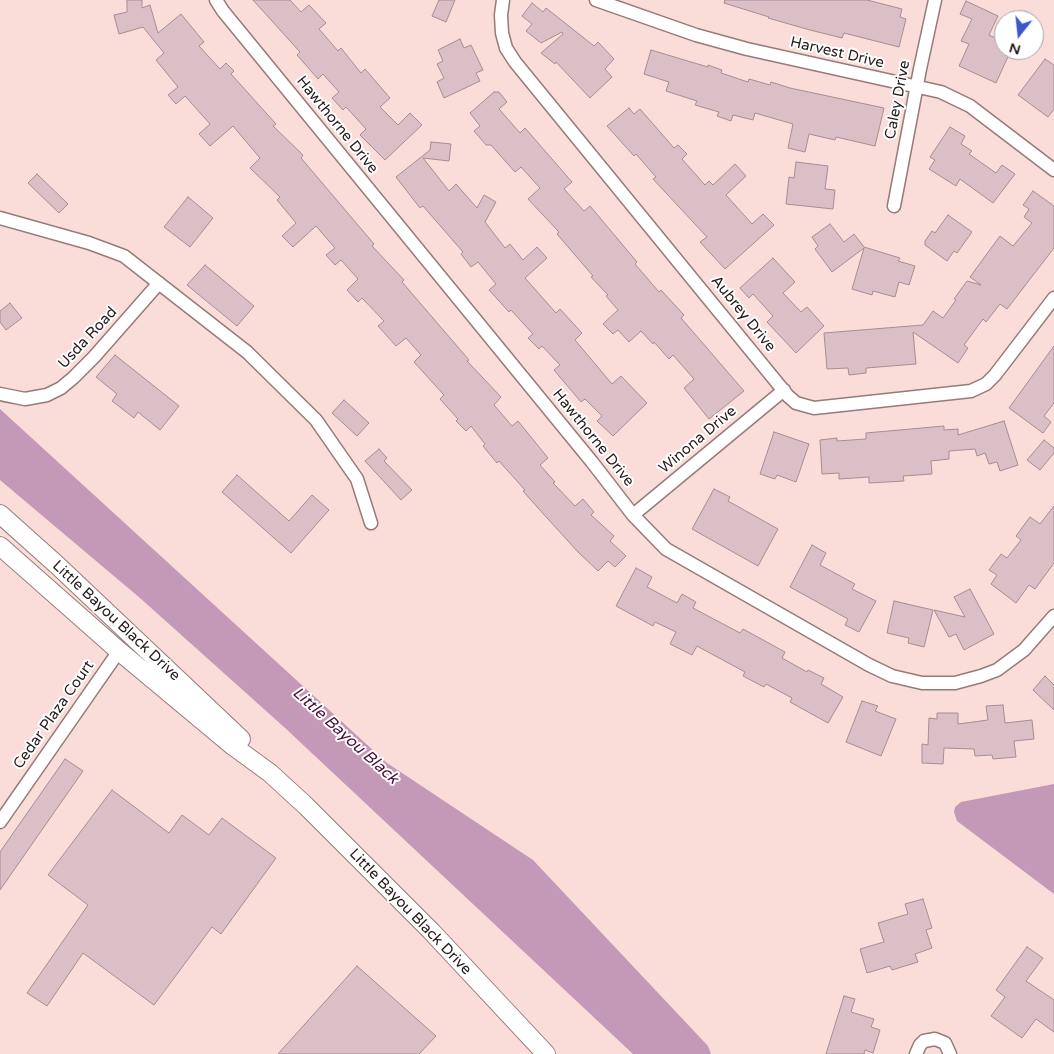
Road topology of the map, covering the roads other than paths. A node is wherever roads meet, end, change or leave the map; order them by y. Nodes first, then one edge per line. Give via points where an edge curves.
1 (216, 0) edge
2 (504, 0) edge
3 (596, 0) edge
4 (935, 0) edge
5 (916, 87) junction
6 (1054, 170) edge
7 (894, 206) dead end
8 (0, 218) edge
9 (159, 283) junction
10 (1054, 298) edge
11 (784, 390) junction
12 (0, 394) edge
13 (0, 514) edge
14 (633, 515) junction
15 (371, 523) dead end
16 (0, 546) edge
17 (1054, 616) edge
18 (118, 651) junction
19 (270, 773) junction
20 (0, 822) edge
21 (546, 1054) edge
22 (916, 1054) edge
23 (950, 1054) edge

1 - 14 street, Hawthorne Drive
2 - 11 street, Aubrey Drive via 500,15 502,33 515,62
3 - 5 street, Harvest Drive via 722,42
4 - 5 street, Caley Drive
5 - 6 street, Harvest Drive via 941,92 970,106
5 - 7 street, Caley Drive
8 - 9 street via 90,242 124,256
9 - 12 street, Usda Road via 94,357 61,388 47,395 25,399
9 - 15 street via 247,352 316,420 357,479
10 - 11 street, Aubrey Drive via 995,375 971,391 814,408 796,403
11 - 14 street, Winona Drive
13 - 19 main road, Little Bayou Black Drive via 245,742
14 - 17 street, Hawthorne Drive via 657,541 679,557 869,665 906,680 955,683 997,670 1024,650
16 - 18 main road, Little Bayou Black Drive
18 - 19 main road, Little Bayou Black Drive
18 - 20 street, Cedar Plaza Court
19 - 21 main road, Little Bayou Black Drive via 431,931
22 - 23 street via 924,1041 935,1039 945,1043

